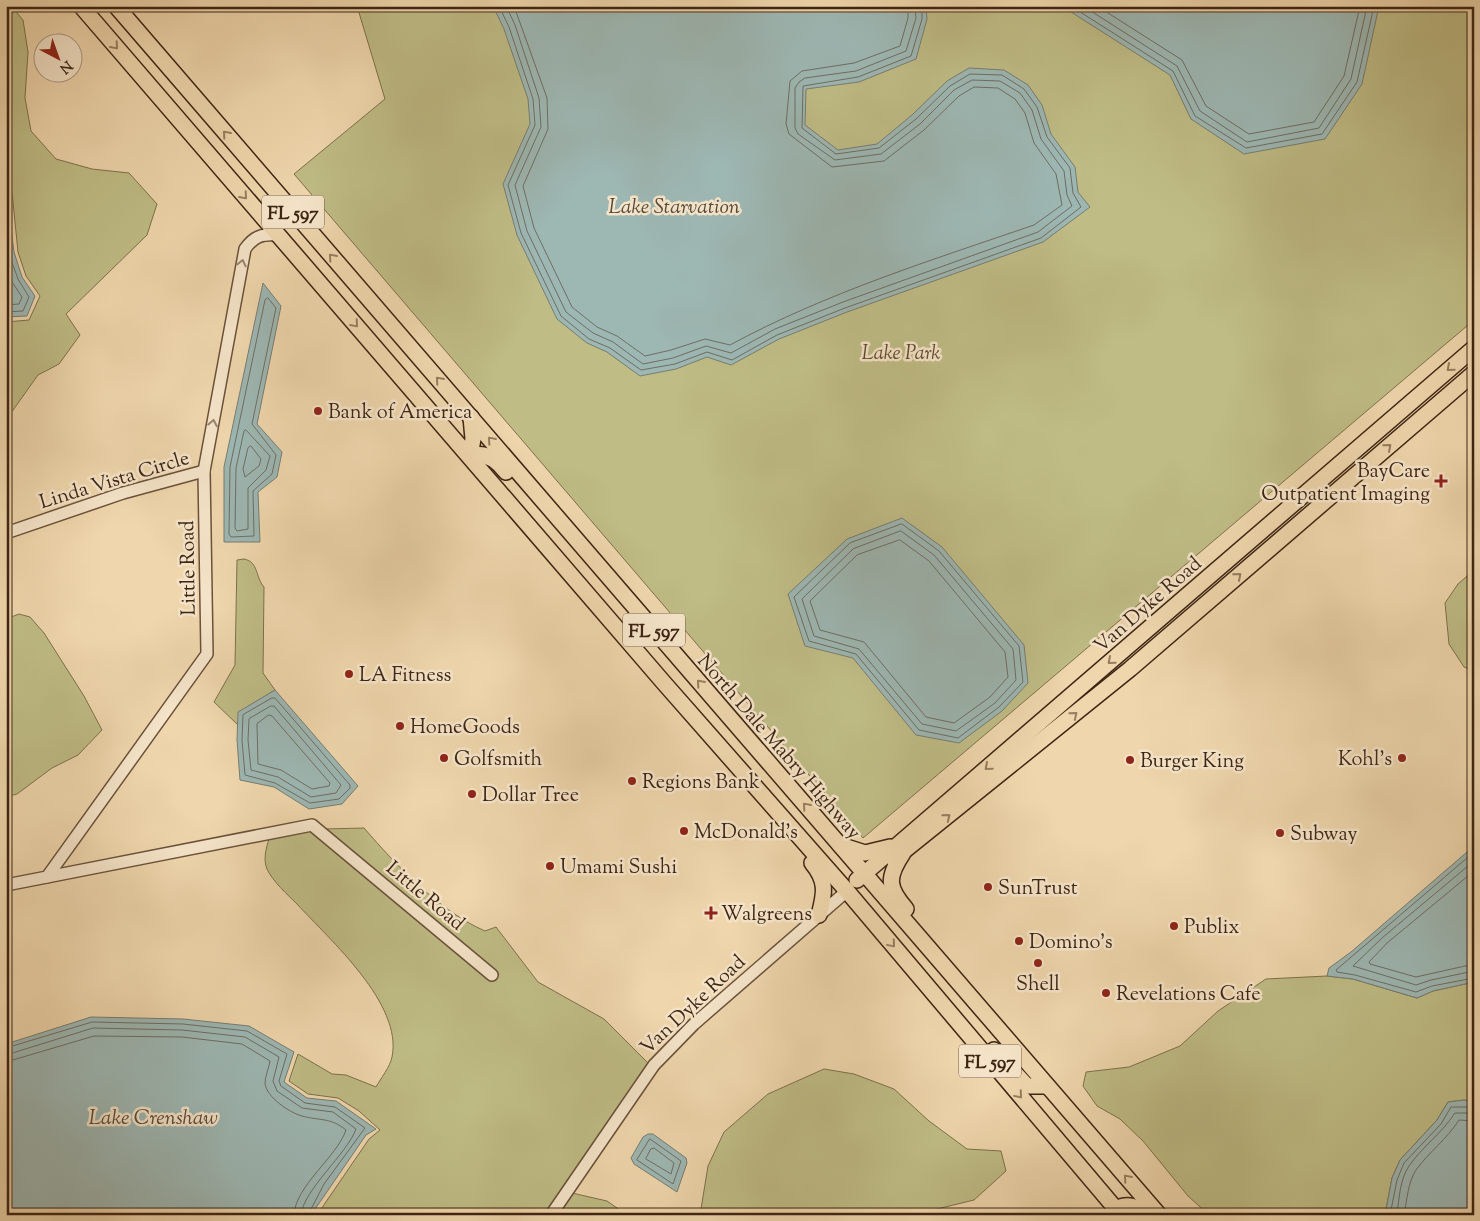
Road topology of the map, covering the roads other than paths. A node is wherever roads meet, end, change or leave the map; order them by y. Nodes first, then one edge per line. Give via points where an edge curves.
1 (81, 6) edge
2 (116, 6) edge
3 (277, 235) junction
4 (1474, 348) edge
5 (1474, 373) edge
6 (1426, 389) junction
7 (1439, 403) junction
8 (471, 417) junction
9 (474, 461) junction
10 (204, 471) junction
11 (1279, 516) junction
12 (6, 533) edge
13 (600, 568) junction
14 (1130, 669) junction
15 (837, 843) junction
16 (900, 848) junction
17 (47, 876) junction
18 (865, 876) junction
19 (6, 885) edge
20 (847, 891) junction
21 (819, 915) junction
22 (492, 974) dead end
23 (933, 993) junction
24 (1015, 1048) junction
25 (1047, 1086) junction
26 (1118, 1212) edge
27 (551, 1215) edge
28 (1146, 1215) edge
29 (1159, 1215) edge

1 -> 3 main road, FL 597
8 -> 2 main road, North Dale Mabry Highway / FL 597
3 -> 9 main road, FL 597
10 -> 3 street, Little Road via 245,249 252,239 263,234
4 -> 6 main road, Van Dyke Road
5 - 7 main road, Van Dyke Road
6 - 7 street
6 - 11 main road, Van Dyke Road
14 -> 7 main road, Van Dyke Road
8 - 9 main road
13 -> 8 main road, North Dale Mabry Highway / FL 597
9 - 13 main road via 480,454 500,464 579,556
9 - 20 main road, FL 597
9 - 21 main road via 488,488 547,559 819,872 826,889
10 - 12 street, Linda Vista Circle via 123,493
10 - 17 street, Little Road via 207,654
11 - 14 main road via 1228,570 1134,654
11 -> 16 main road, Van Dyke Road
15 -> 13 main road, North Dale Mabry Highway / FL 597
16 -> 14 main road, Van Dyke Road
15 - 16 main road via 865,853
15 - 18 main road, North Dale Mabry Highway / FL 597
16 - 18 main road, Van Dyke Road
16 - 24 main road via 892,869 892,890 977,992
17 - 19 street, Little Road
17 - 22 street, Little Road via 312,826
18 - 20 main road, Van Dyke Road
18 - 24 main road, North Dale Mabry Highway / FL 597
20 - 21 street, Van Dyke Road
20 -> 23 main road, FL 597
21 - 27 street, Van Dyke Road via 694,1024 654,1065
23 - 25 main road via 950,1003 1027,1086
23 -> 26 main road, FL 597
24 - 25 main road, North Dale Mabry Highway / FL 597
29 -> 25 main road, North Dale Mabry Highway / FL 597
26 - 28 main road via 1121,1206 1135,1207

